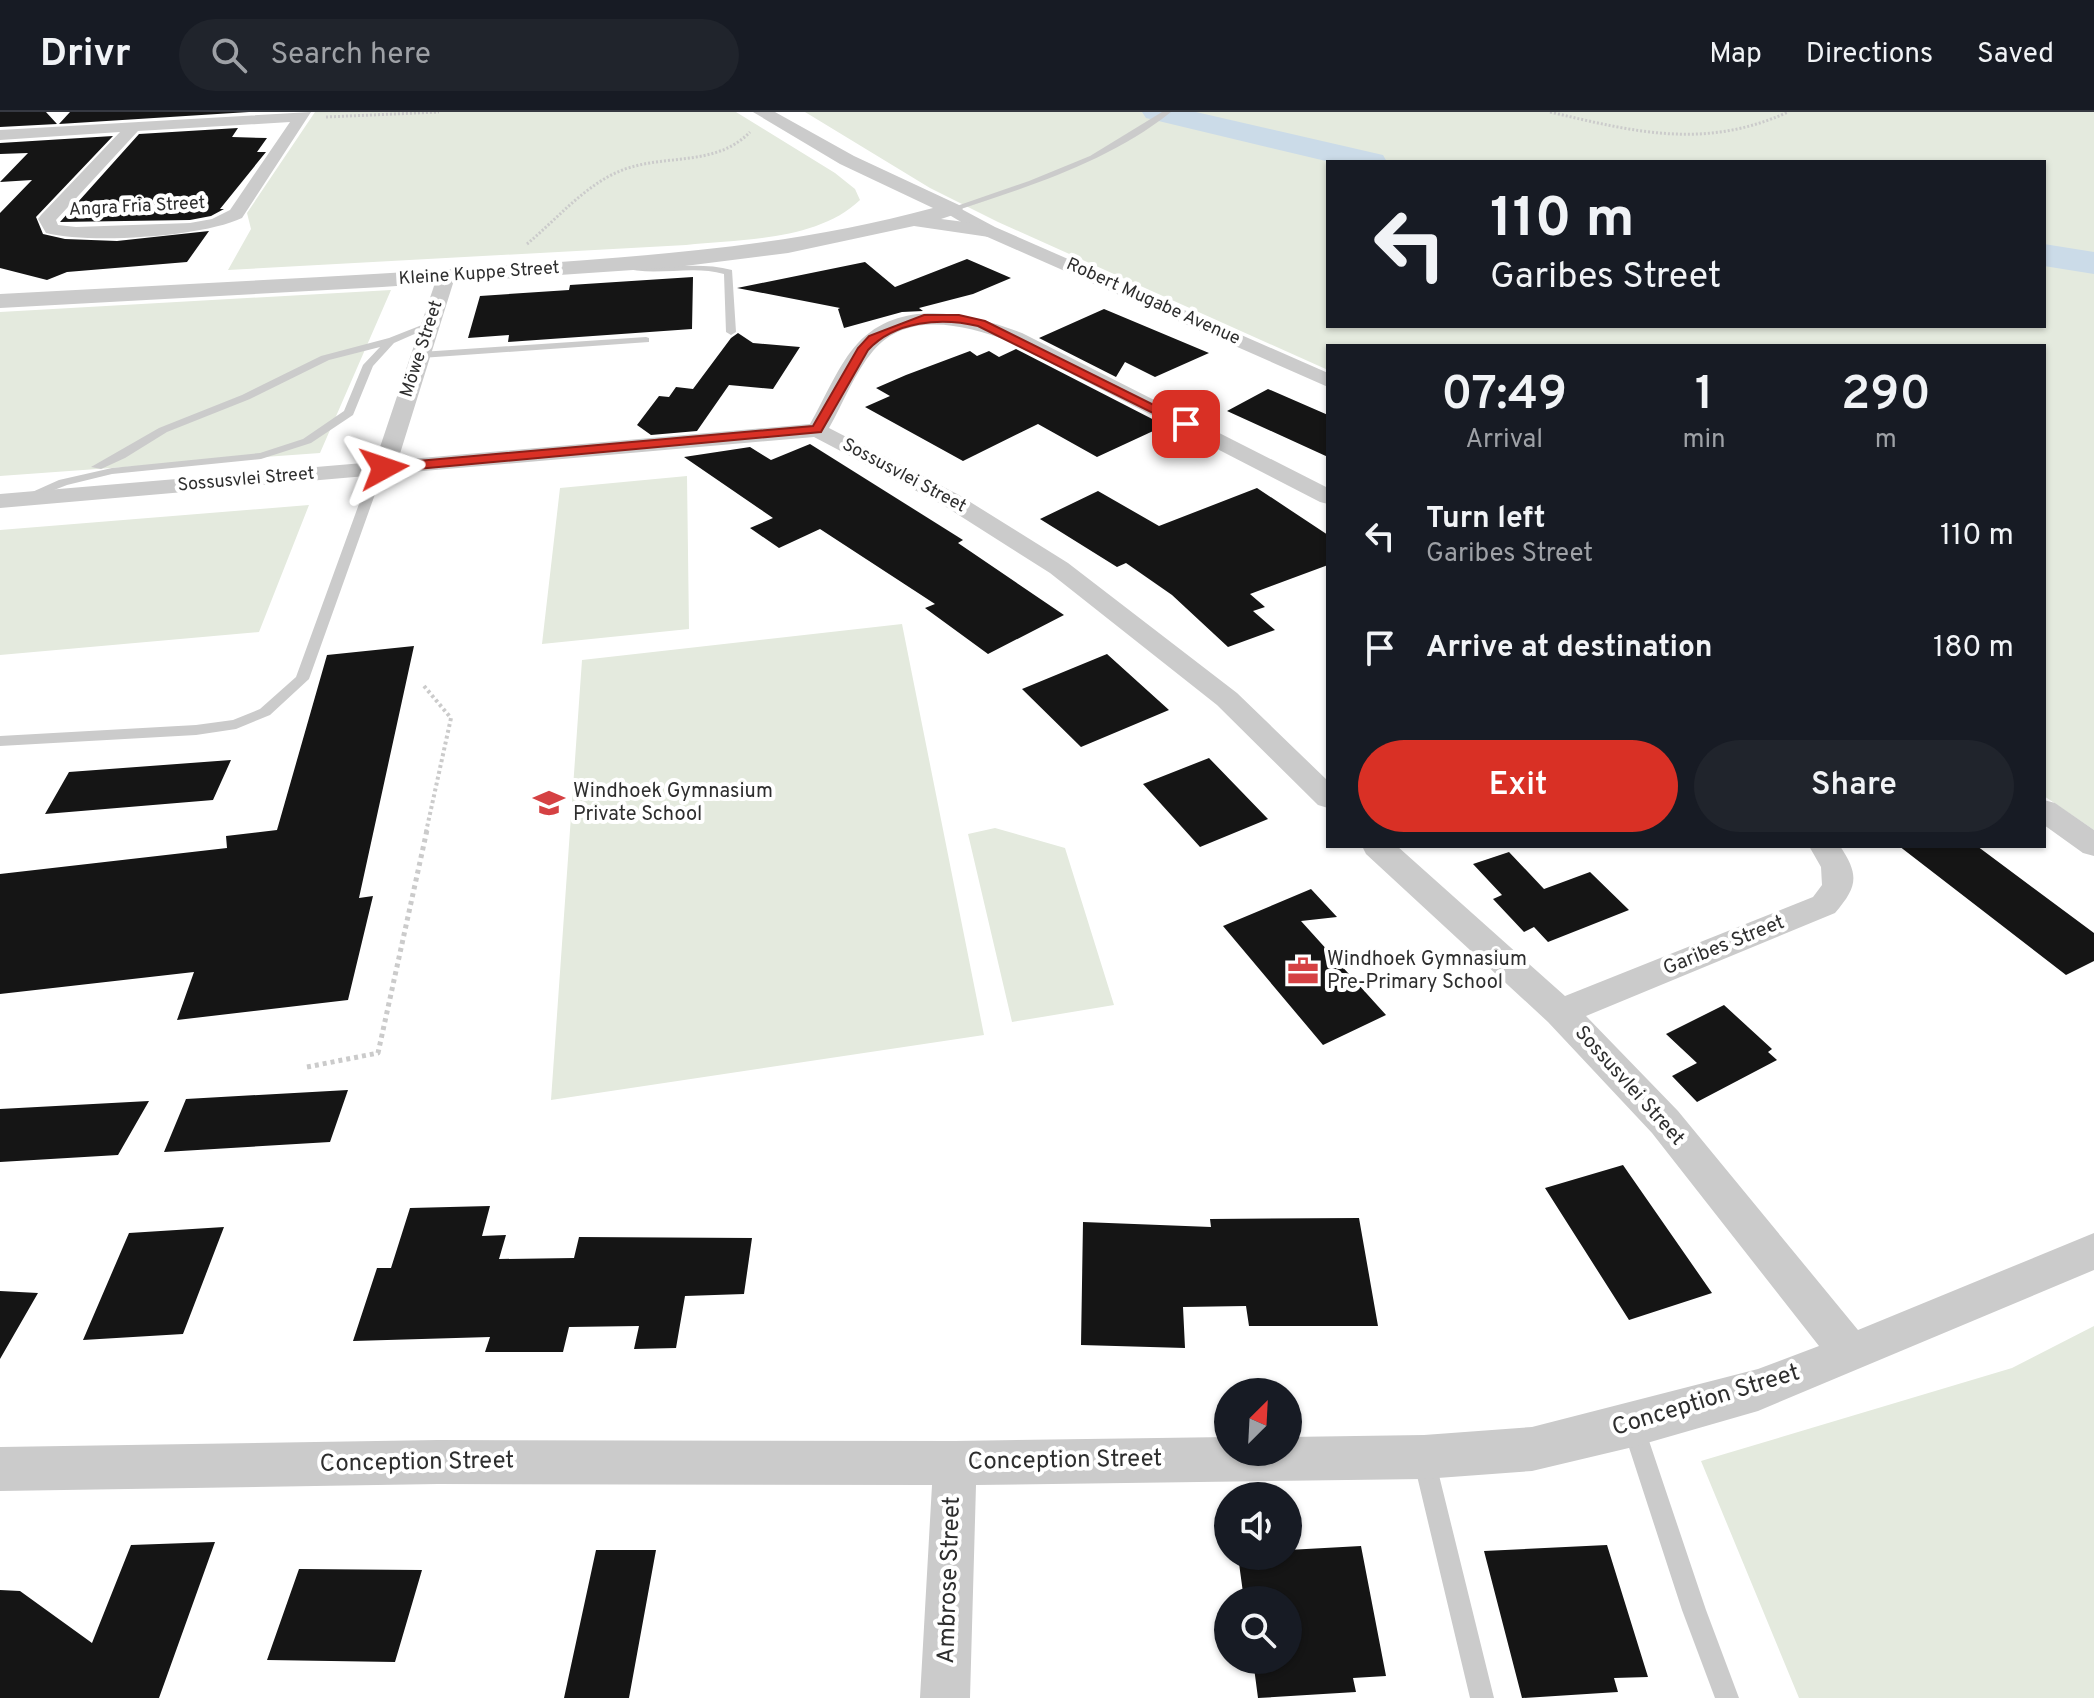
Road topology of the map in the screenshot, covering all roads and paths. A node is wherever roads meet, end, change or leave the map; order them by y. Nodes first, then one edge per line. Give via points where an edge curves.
1 (439, 112) edge
2 (1167, 112) edge
3 (1550, 112) edge
4 (1788, 112) edge
5 (302, 114) edge
6 (757, 114) edge
7 (133, 128) junction
8 (0, 135) edge
9 (881, 199) junction
10 (945, 211) junction
11 (911, 221) junction
12 (983, 228) junction
13 (827, 241) junction
14 (623, 265) junction
15 (493, 274) junction
16 (446, 277) junction
17 (0, 301) edge
18 (430, 325) junction
19 (731, 332) dead end
20 (646, 340) dead end
21 (391, 341) junction
22 (421, 355) junction
23 (1326, 380) edge
24 (817, 430) junction
25 (384, 468) junction
26 (63, 482) junction
27 (1326, 496) edge
28 (11, 500) edge
29 (424, 686) dead end
30 (0, 741) edge
31 (1326, 796) edge
32 (2046, 811) edge
33 (2094, 845) edge
34 (1379, 848) edge
35 (1825, 848) edge
36 (1560, 1012) junction
37 (307, 1067) dead end
38 (2094, 1251) edge
39 (1851, 1354) junction
40 (1633, 1425) junction
41 (1424, 1457) junction
42 (955, 1463) junction
43 (0, 1469) edge
44 (945, 1698) edge
45 (1482, 1698) edge
46 (1727, 1698) edge

1 - 5 path
2 - 10 lane via 1093,158
3 - 4 path via 1675,137 1747,128
5 - 7 street
5 - 7 street, Angra Fria Street via 236,214 217,223 190,228 52,229 47,219
6 - 9 street, Robert Mugabe Avenue
6 - 10 street, Robert Mugabe Avenue
6 - 15 path via 746,138 728,149 622,170 604,180
7 - 8 street
9 - 10 street, Robert Mugabe Avenue
9 - 13 street
10 - 11 street, Kleine Kuppe Street
10 - 12 street, Robert Mugabe Avenue
11 - 12 street
11 - 13 street, Kleine Kuppe Street
12 - 23 street, Robert Mugabe Avenue
13 - 14 street, Kleine Kuppe Street via 737,256
14 - 15 street, Kleine Kuppe Street
14 - 19 lane via 649,271 711,266 729,272
15 - 16 street, Kleine Kuppe Street
16 - 17 street, Kleine Kuppe Street
16 - 18 street, Möwe Street
18 - 21 lane
18 - 22 street, Möwe Street
20 - 22 lane
21 - 26 lane via 325,358 163,430
21 - 26 lane via 368,365 349,413 307,441 261,456 112,471
22 - 25 street, Möwe Street
24 - 25 street, Sossusvlei Street
24 - 27 street via 873,338 924,318 959,318 1015,337
24 - 31 street, Sossusvlei Street via 951,500 1059,568 1227,699
25 - 28 street, Sossusvlei Street
25 - 30 lane via 373,482 302,679 265,712 236,724 196,730
26 - 28 lane
29 - 37 path via 451,718 378,1053
32 - 33 street
34 - 36 street, Sossusvlei Street
35 - 36 street, Garibes Street via 1837,866 1838,888 1824,905
36 - 39 street, Sossusvlei Street via 1665,1122
38 - 39 street, Conception Street
39 - 40 street, Conception Street via 1758,1390
40 - 41 street, Conception Street via 1532,1449
40 - 46 lane
41 - 42 street, Conception Street
41 - 45 lane
42 - 43 street, Conception Street via 438,1462
42 - 44 street, Ambrose Street

